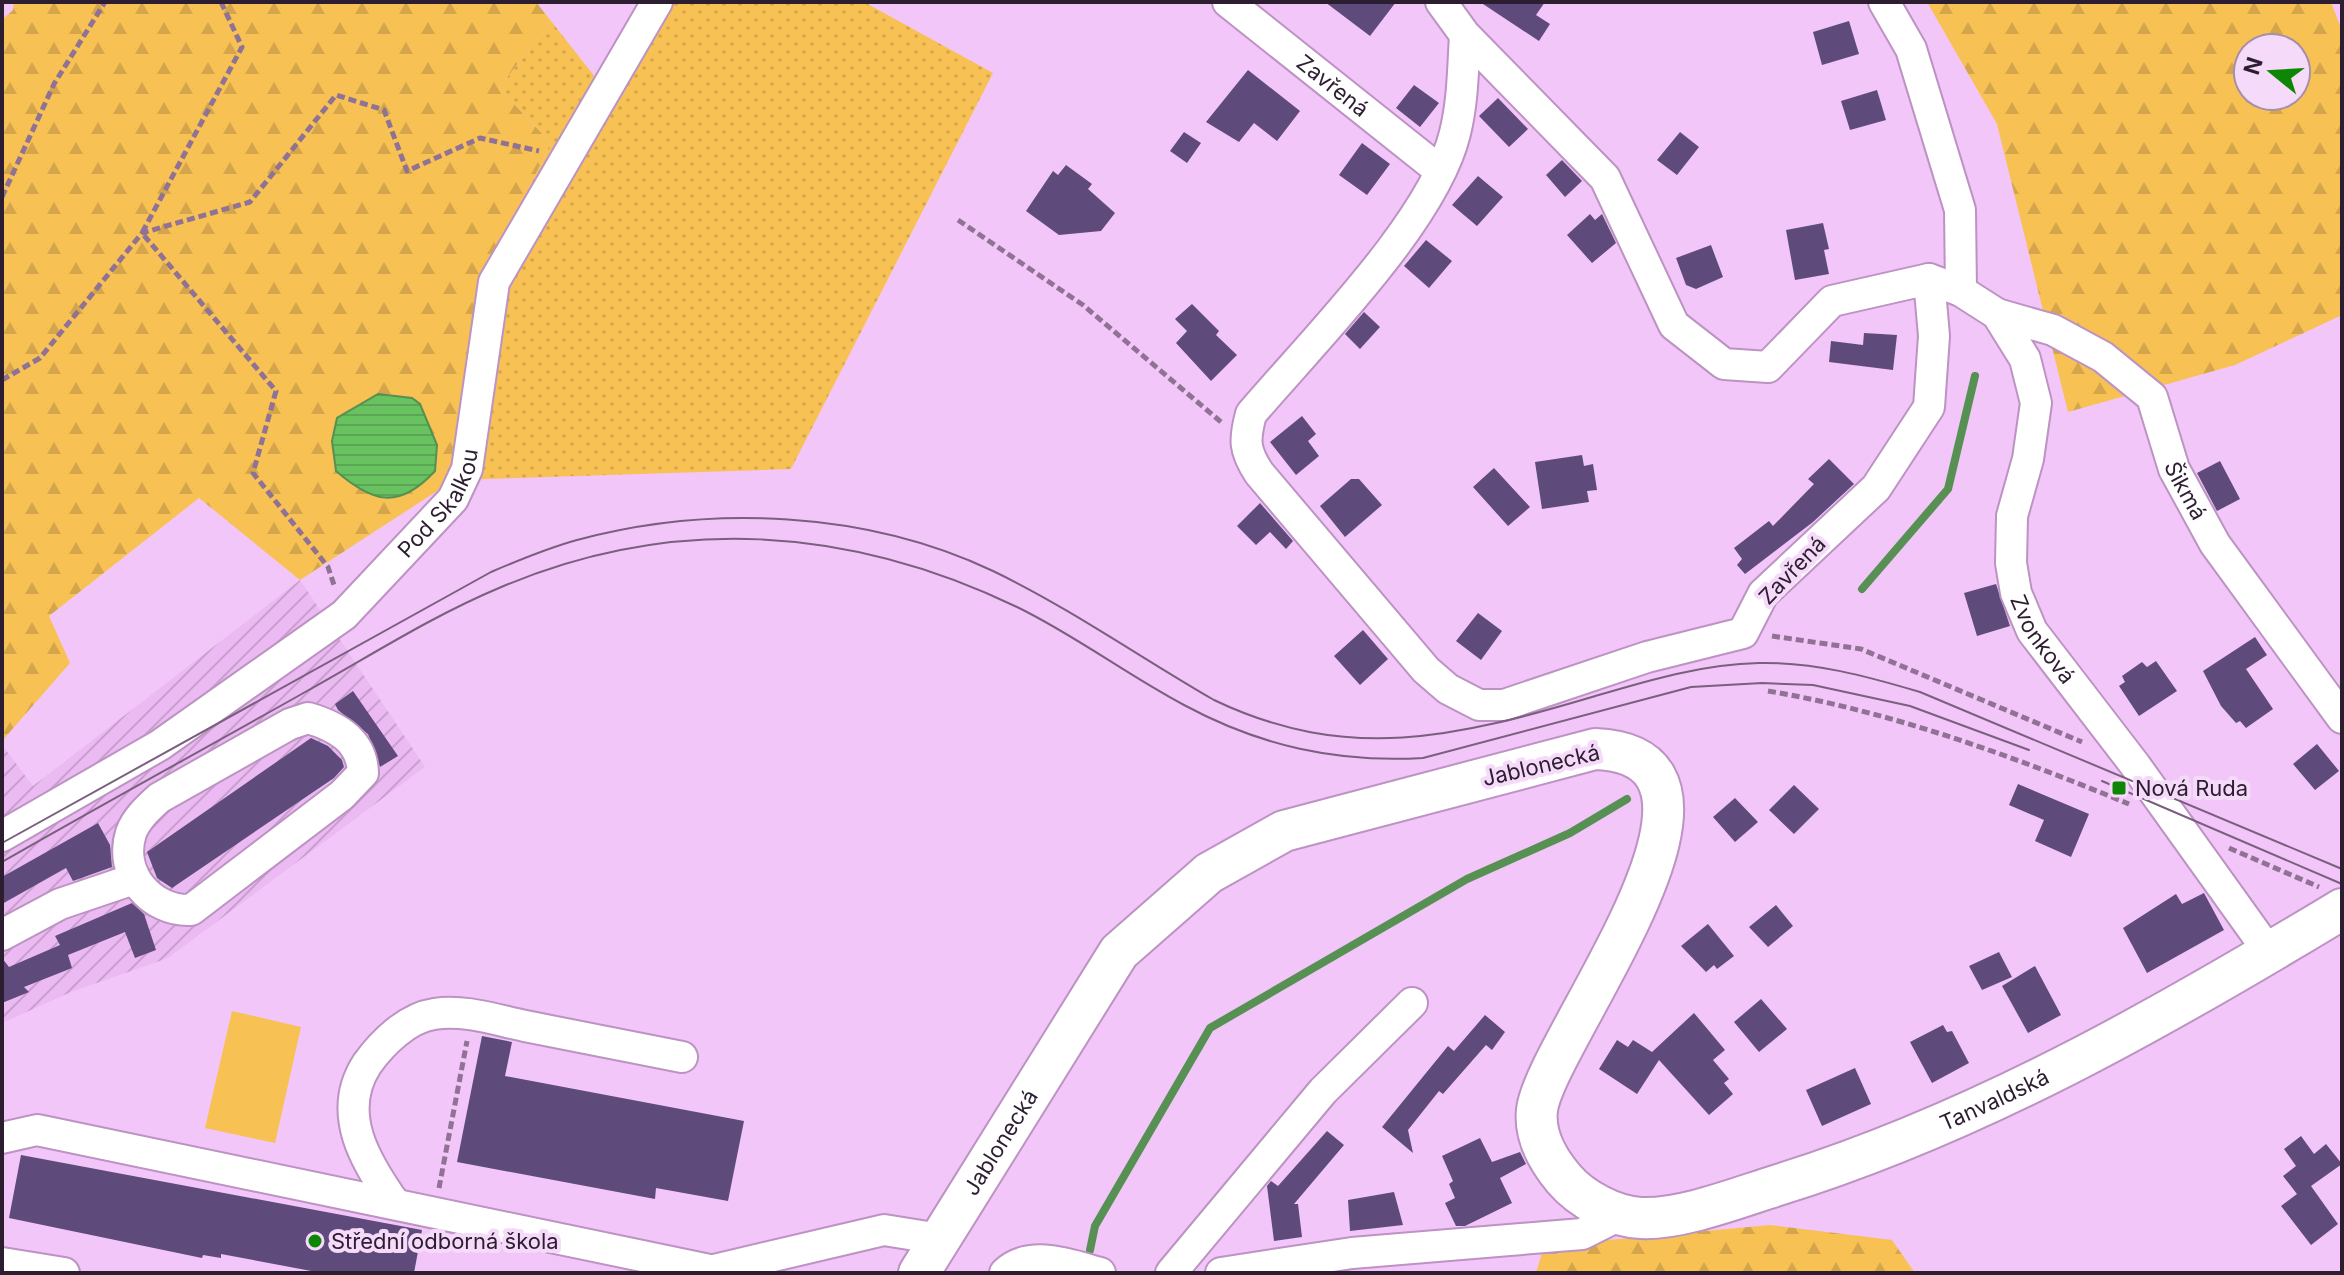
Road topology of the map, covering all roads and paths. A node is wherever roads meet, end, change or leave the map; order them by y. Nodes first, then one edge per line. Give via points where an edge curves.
1 (105, 2) edge
2 (221, 2) edge
3 (657, 2) edge
4 (1228, 2) edge
5 (1441, 2) edge
6 (1884, 2) edge
7 (1465, 35) junction
8 (565, 157) junction
9 (1439, 170) junction
10 (2, 197) edge
11 (958, 220) dead end
12 (142, 233) junction
13 (1929, 279) junction
14 (1961, 291) junction
15 (1997, 314) junction
16 (2, 380) edge
17 (1244, 440) junction
18 (344, 615) junction
19 (1743, 633) junction
20 (1768, 691) dead end
21 (2342, 718) edge
22 (2135, 765) junction
23 (2138, 807) dead end
24 (2176, 826) junction
25 (2, 836) edge
26 (134, 879) junction
27 (2335, 900) edge
28 (2, 935) edge
29 (2269, 952) junction
30 (1412, 1003) dead end
31 (472, 1015) junction
32 (682, 1057) dead end
33 (2, 1138) edge
34 (395, 1204) junction
35 (434, 1213) junction
36 (1622, 1214) junction
37 (940, 1239) junction
38 (2, 1263) edge
39 (708, 1272) edge
40 (64, 1273) edge
41 (919, 1273) edge
42 (1005, 1273) edge
43 (1100, 1273) edge
44 (1171, 1273) edge
45 (1221, 1273) edge

1 - 10 path via 54,84
2 - 12 path via 242,47
3 - 8 street, Pod Skalkou
4 - 9 street, Zavřená
5 - 7 street
6 - 14 street via 1911,49 1960,210
7 - 9 street via 1455,135
7 - 13 street via 1605,178 1674,325 1724,364 1768,367 1832,301
8 - 12 path via 480,138 407,171 384,110 336,95 250,202
8 - 18 street, Pod Skalkou via 494,282 467,469 453,499
9 - 17 street via 1420,210 1386,255 1251,414
11 - 17 path via 1083,305
12 - 16 path via 40,358
12 - 18 path via 276,391 253,473 328,567
13 - 14 street, Zvonková
13 - 19 street, Zavřená via 1934,336 1929,407 1876,488 1763,594
14 - 15 street, Zvonková
15 - 21 street, Šikmá via 2053,330 2103,357 2152,397 2174,469 2215,544
15 - 22 street, Zvonková via 2025,359 2036,403 2012,516 2016,593 2032,631
17 - 19 street via 1259,473 1426,670 1479,705 1504,705 1647,657
18 - 25 street, Pod Skalkou via 160,745
19 - 22 path via 1861,649
20 - 23 path via 1844,704 2025,761
22 - 24 street, Zvonková
24 - 27 path
24 - 29 street, Zvonková
26 - 26 street via 128,859 131,833 143,813 159,798 290,724 308,718 340,730 363,760 363,773 342,795 191,910 162,905
26 - 28 street via 60,904
27 - 29 main road, Tanvaldská
29 - 36 main road, Tanvaldská via 1998,1099 1912,1138 1746,1196 1653,1217
30 - 44 street via 1323,1091
31 - 32 street
31 - 34 street via 433,1014 415,1021 376,1052 357,1085 352,1105 358,1143
31 - 35 path
33 - 34 street via 37,1130
34 - 35 street
35 - 39 street
36 - 37 main road, Jablonecká via 1576,1194 1539,1140 1537,1111 1547,1077 1619,949 1661,828 1664,807 1651,769 1622,750 1595,749 1284,831 1209,873 1119,952
36 - 45 street via 1582,1234 1352,1253
37 - 39 street via 884,1230
37 - 41 main road, Jablonecká
38 - 40 street
42 - 43 street via 1047,1259

